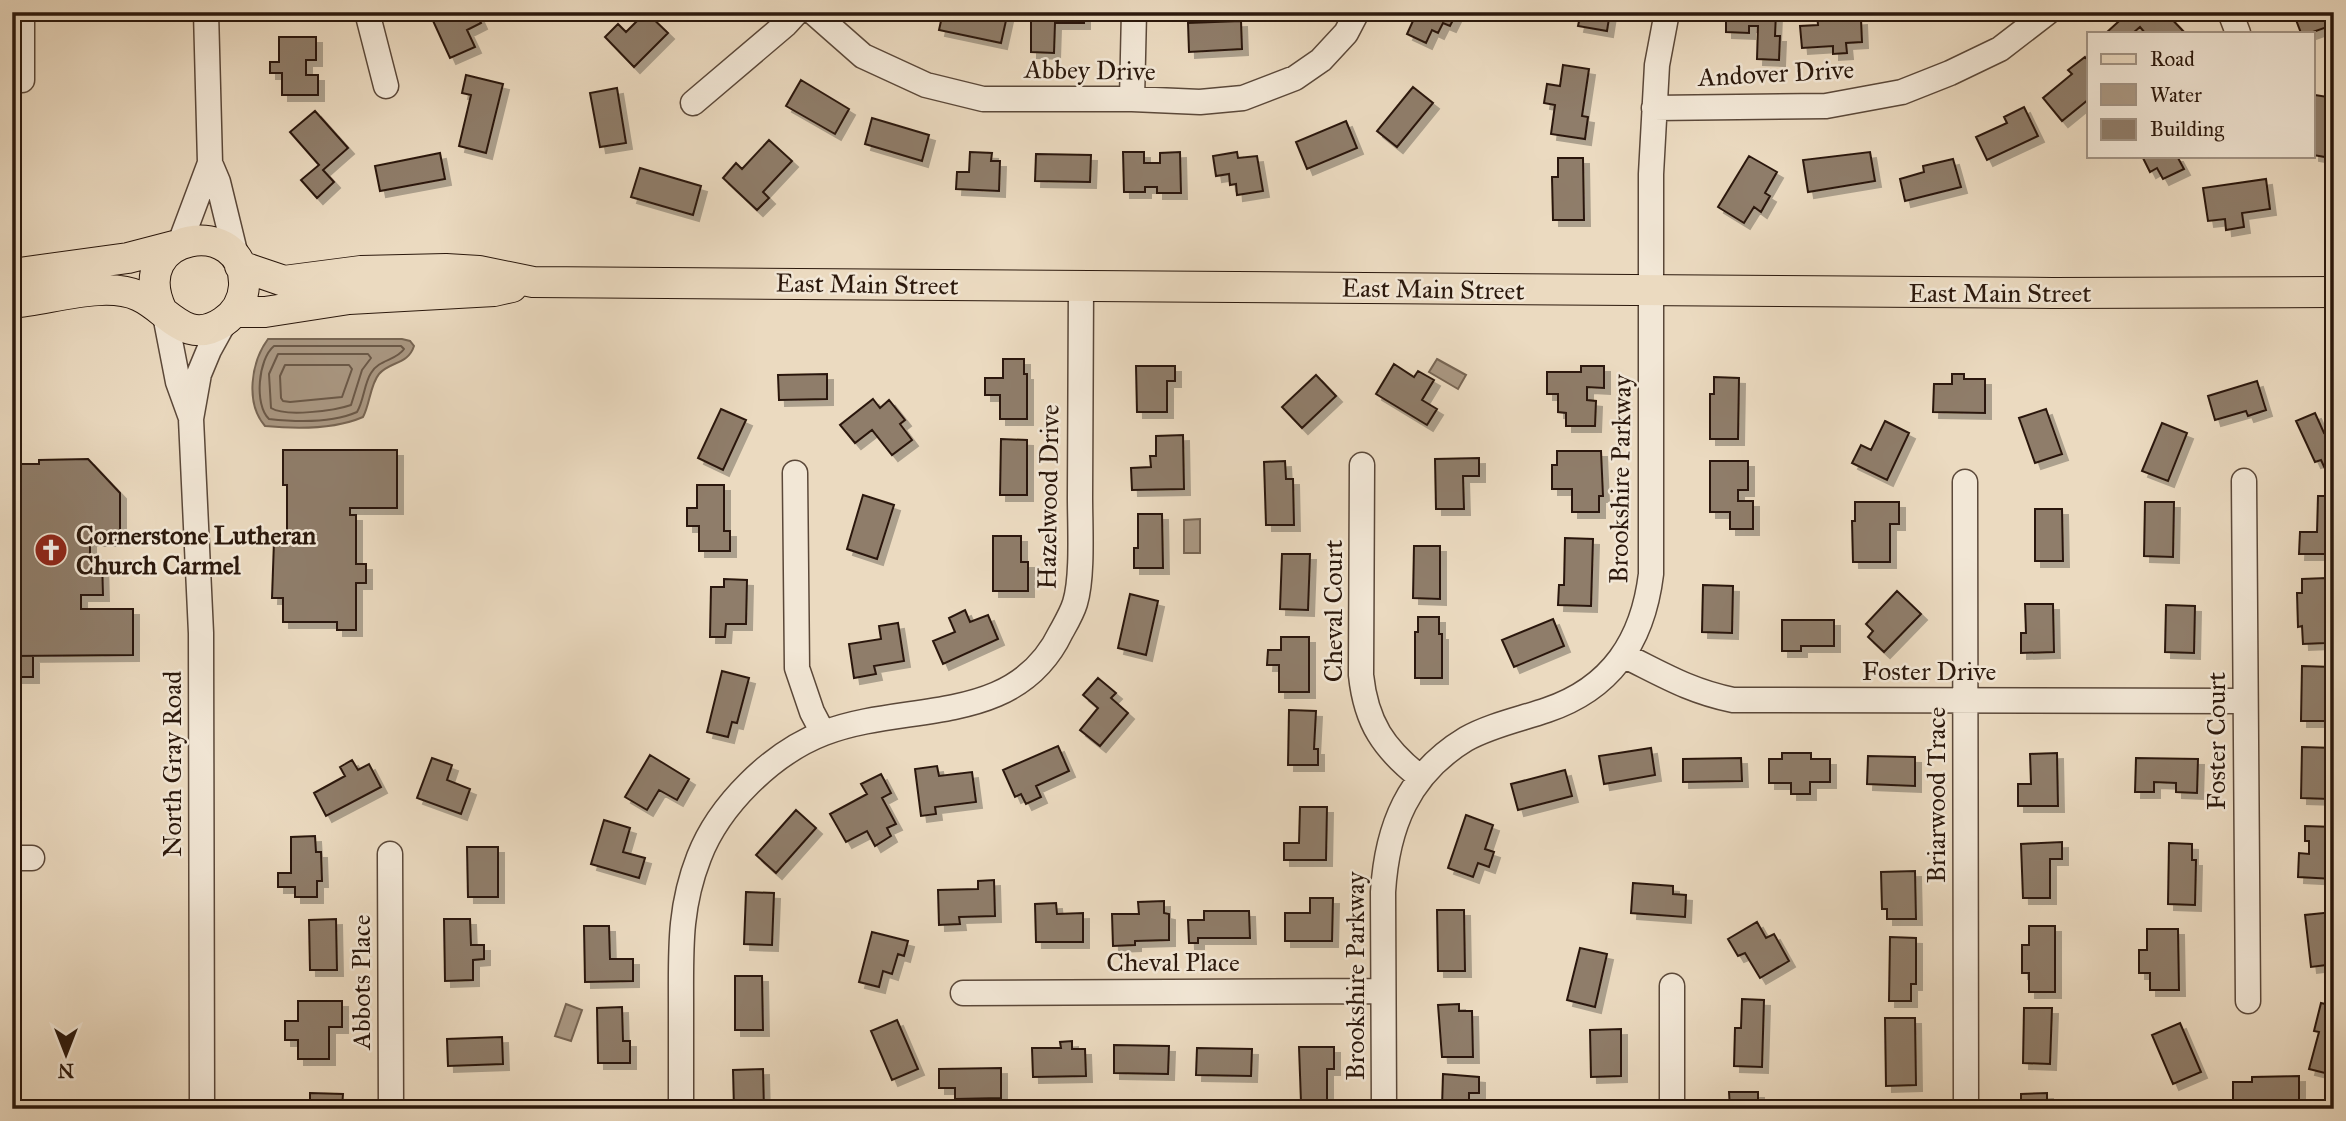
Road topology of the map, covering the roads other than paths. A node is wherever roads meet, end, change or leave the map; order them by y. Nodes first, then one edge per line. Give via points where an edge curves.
1 (22, 12) edge
2 (206, 12) edge
3 (367, 12) edge
4 (797, 12) edge
5 (813, 12) edge
6 (1134, 12) edge
7 (1357, 12) edge
8 (1667, 12) edge
9 (2048, 12) edge
10 (2230, 12) edge
11 (2238, 32) edge
12 (22, 80) dead end
13 (386, 86) dead end
14 (1132, 99) junction
15 (693, 103) dead end
16 (1654, 108) junction
17 (210, 163) junction
18 (177, 245) junction
19 (238, 263) junction
20 (12, 274) edge
21 (533, 282) junction
22 (1081, 286) junction
23 (1651, 291) junction
24 (2334, 292) edge
25 (12, 303) edge
26 (164, 313) junction
27 (230, 317) junction
28 (191, 419) junction
29 (1362, 465) dead end
30 (795, 473) dead end
31 (2244, 481) dead end
32 (1965, 482) dead end
33 (1623, 655) junction
34 (1966, 700) junction
35 (2245, 701) junction
36 (822, 733) junction
37 (1421, 778) junction
38 (390, 854) dead end
39 (1672, 986) dead end
40 (1383, 991) junction
41 (963, 993) dead end
42 (2248, 1001) dead end
43 (202, 1109) edge
44 (391, 1109) edge
45 (681, 1109) edge
46 (1384, 1109) edge
47 (1672, 1109) edge
48 (1966, 1109) edge

1 - 12 street
2 - 17 street
3 - 13 street
4 - 15 street
5 - 14 street, Abbey Drive via 863,56 926,85 983,99
6 - 14 street
7 - 14 street, Abbey Drive via 1346,33 1310,69 1257,95 1215,102
8 - 16 street, Brookshire Parkway
9 - 16 street, Andover Drive via 2000,48 1902,92 1826,106
10 - 11 street
16 - 23 street, Brookshire Parkway
17 - 18 street
17 - 19 street
18 - 19 main road via 212,241
18 - 20 main road via 128,258
18 - 26 main road via 163,256 153,283
19 - 21 main road, East Main Street via 284,281 361,271 446,269
19 - 27 main road via 244,289
21 - 22 main road, East Main Street
21 - 27 main road, East Main Street via 494,291 377,296
22 - 23 main road, East Main Street
22 - 36 street, Hazelwood Drive via 1080,555 1076,603 1055,646 1020,682 998,695
23 - 24 main road, East Main Street
23 - 33 street, Brookshire Parkway via 1651,574 1640,625
25 - 26 main road via 114,288 140,296
26 - 27 main road via 194,330 205,330
26 - 28 street, North Gray Road
27 - 28 street, North Gray Road via 199,374
28 - 43 street, North Gray Road via 200,573
29 - 37 street, Cheval Court via 1363,697 1379,737
30 - 36 street via 795,649 797,668
31 - 35 street, Foster Court
32 - 34 street, Briarwood Trace
33 - 34 street, Foster Drive via 1685,687 1733,700
33 - 37 street, Brookshire Parkway via 1582,695 1468,738
34 - 35 street, Foster Drive
34 - 48 street, Briarwood Trace
35 - 42 street, Foster Court
36 - 45 street, Hazelwood Drive via 755,776 723,813 699,856 681,926
37 - 40 street, Brookshire Parkway via 1392,831 1385,862
38 - 44 street, Abbots Place
39 - 47 street
40 - 41 street, Cheval Place
40 - 46 street, Brookshire Parkway

